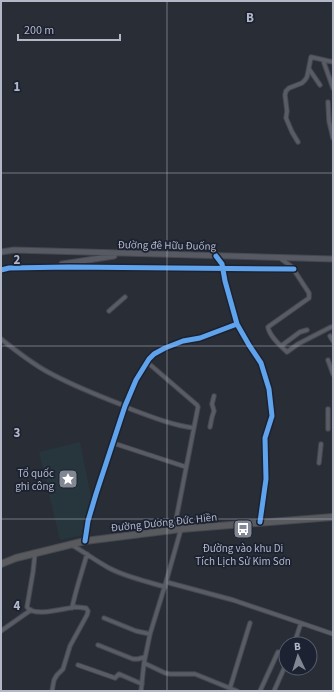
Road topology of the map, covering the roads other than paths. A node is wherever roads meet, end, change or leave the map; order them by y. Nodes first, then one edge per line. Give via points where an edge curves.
1 (323, 60) junction
2 (333, 62) edge
3 (309, 68) junction
4 (320, 85) dead end
5 (333, 88) edge
6 (328, 102) dead end
7 (333, 138) edge
8 (298, 142) dead end
9 (1, 252) edge
10 (125, 254) junction
11 (216, 256) junction
12 (227, 256) junction
13 (279, 258) junction
14 (333, 259) edge
15 (222, 266) junction
16 (9, 268) junction
17 (294, 269) junction
18 (1, 270) edge
19 (125, 297) dead end
20 (109, 311) dead end
21 (237, 324) junction
22 (331, 327) dead end
23 (307, 330) dead end
24 (330, 336) dead end
25 (1, 338) edge
26 (333, 341) edge
27 (281, 346) junction
28 (328, 360) dead end
29 (147, 362) junction
30 (333, 374) edge
31 (214, 396) dead end
32 (125, 407) junction
33 (328, 409) dead end
34 (210, 427) dead end
35 (194, 428) junction
36 (328, 429) dead end
37 (113, 443) junction
38 (321, 444) dead end
39 (319, 463) dead end
40 (186, 467) junction
41 (333, 516) edge
42 (260, 522) junction
43 (181, 529) junction
44 (174, 530) junction
45 (85, 541) junction
46 (70, 544) junction
47 (35, 553) junction
48 (87, 554) junction
49 (1, 564) edge
50 (166, 582) junction
51 (165, 587) junction
52 (72, 608) junction
53 (31, 610) junction
54 (104, 618) dead end
55 (250, 623) dead end
56 (301, 624) junction
57 (1, 631) edge
58 (150, 634) junction
59 (333, 634) edge
60 (297, 636) edge
61 (98, 645) dead end
62 (278, 652) dead end
63 (145, 657) junction
64 (144, 663) junction
65 (78, 665) dead end
66 (281, 676) edge
67 (142, 684) junction
68 (230, 689) edge
69 (52, 691) edge
70 (141, 691) edge
71 (237, 691) edge
72 (260, 691) edge
73 (274, 691) edge

1 - 2 street
1 - 3 street via 311,56
1 - 5 street
3 - 4 street
3 - 8 street via 305,80 289,88 285,95 286,118
6 - 7 street
9 - 10 main road, Đường đê Hữu Đuống via 14,250
10 - 11 main road, Đường đê Hữu Đuống
10 - 16 main road via 71,263
11 - 12 main road, Đường đê Hữu Đuống
11 - 15 street
12 - 13 main road, Đường đê Hữu Đuống
12 - 15 street
13 - 14 main road, Đường đê Hữu Đuống
13 - 17 street
15 - 16 main road
15 - 17 main road
15 - 21 street
16 - 18 main road
17 - 27 street via 310,295 268,327
19 - 20 street
21 - 29 street via 160,350
21 - 42 street via 261,363 272,406 272,416 265,438 266,479
22 - 27 street via 287,352
23 - 27 street
24 - 26 street
25 - 32 street via 45,371
28 - 30 street
29 - 32 street
29 - 35 street via 198,406
31 - 34 street via 214,414
32 - 35 street via 167,422
32 - 37 street
33 - 36 street
35 - 40 street
37 - 40 street
37 - 45 street via 88,520
38 - 39 street
40 - 44 street
41 - 42 highway, Đường Dương Đức Hiền
42 - 43 highway, Đường Dương Đức Hiền
43 - 44 highway, Đường Dương Đức Hiền
43 - 50 street
44 - 45 highway, Đường Dương Đức Hiền
45 - 46 highway, Đường Dương Đức Hiền
46 - 47 highway, Đường Dương Đức Hiền
46 - 48 street
47 - 49 highway, Đường Dương Đức Hiền
47 - 53 street via 27,607
48 - 51 street via 110,568
48 - 52 street
50 - 51 street
50 - 56 street via 233,600
51 - 58 street
52 - 53 street via 42,612
52 - 69 street via 86,608 88,611 70,646 63,669 56,675
53 - 57 street
54 - 58 street
55 - 68 street
56 - 59 street
56 - 60 street
58 - 63 street
61 - 63 street via 133,659
62 - 72 street
63 - 64 street
64 - 67 street
64 - 68 street via 165,674 195,674
65 - 67 street via 114,678 119,674
66 - 73 street
67 - 70 street
68 - 71 street

